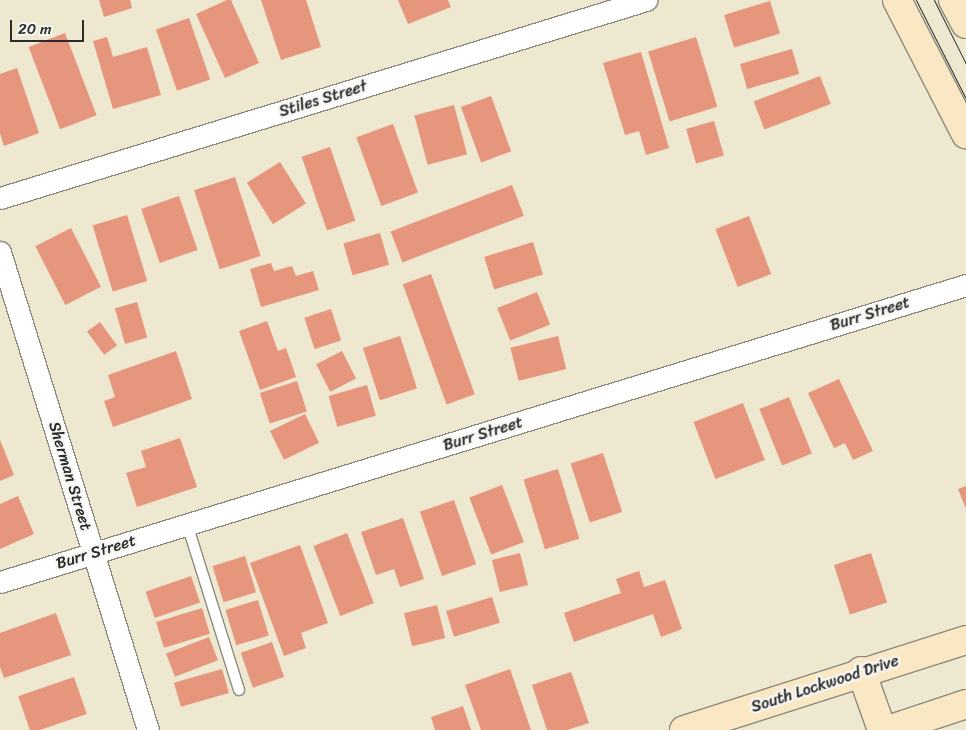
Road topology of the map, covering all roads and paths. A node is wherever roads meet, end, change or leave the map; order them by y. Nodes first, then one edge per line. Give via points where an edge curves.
1 (646, 0) edge
2 (897, 0) edge
3 (953, 0) edge
4 (966, 24) edge
5 (966, 134) edge
6 (0, 198) edge
7 (0, 252) edge
8 (966, 284) edge
9 (187, 524) junction
10 (94, 553) junction
11 (0, 582) edge
12 (966, 640) edge
13 (861, 671) junction
14 (239, 690) dead end
15 (966, 704) edge
16 (148, 730) edge
17 (684, 730) edge
18 (882, 730) edge
19 (888, 730) edge

1 - 6 street, Stiles Street
2 - 5 main road
3 - 4 main road
7 - 10 street, Sherman Street
8 - 9 street, Burr Street
9 - 10 street, Burr Street
9 - 14 lane
10 - 11 street, Burr Street
10 - 16 street, Sherman Street
12 - 13 main road, South Lockwood Drive
13 - 17 main road, South Lockwood Drive
13 - 18 main road
15 - 19 main road

